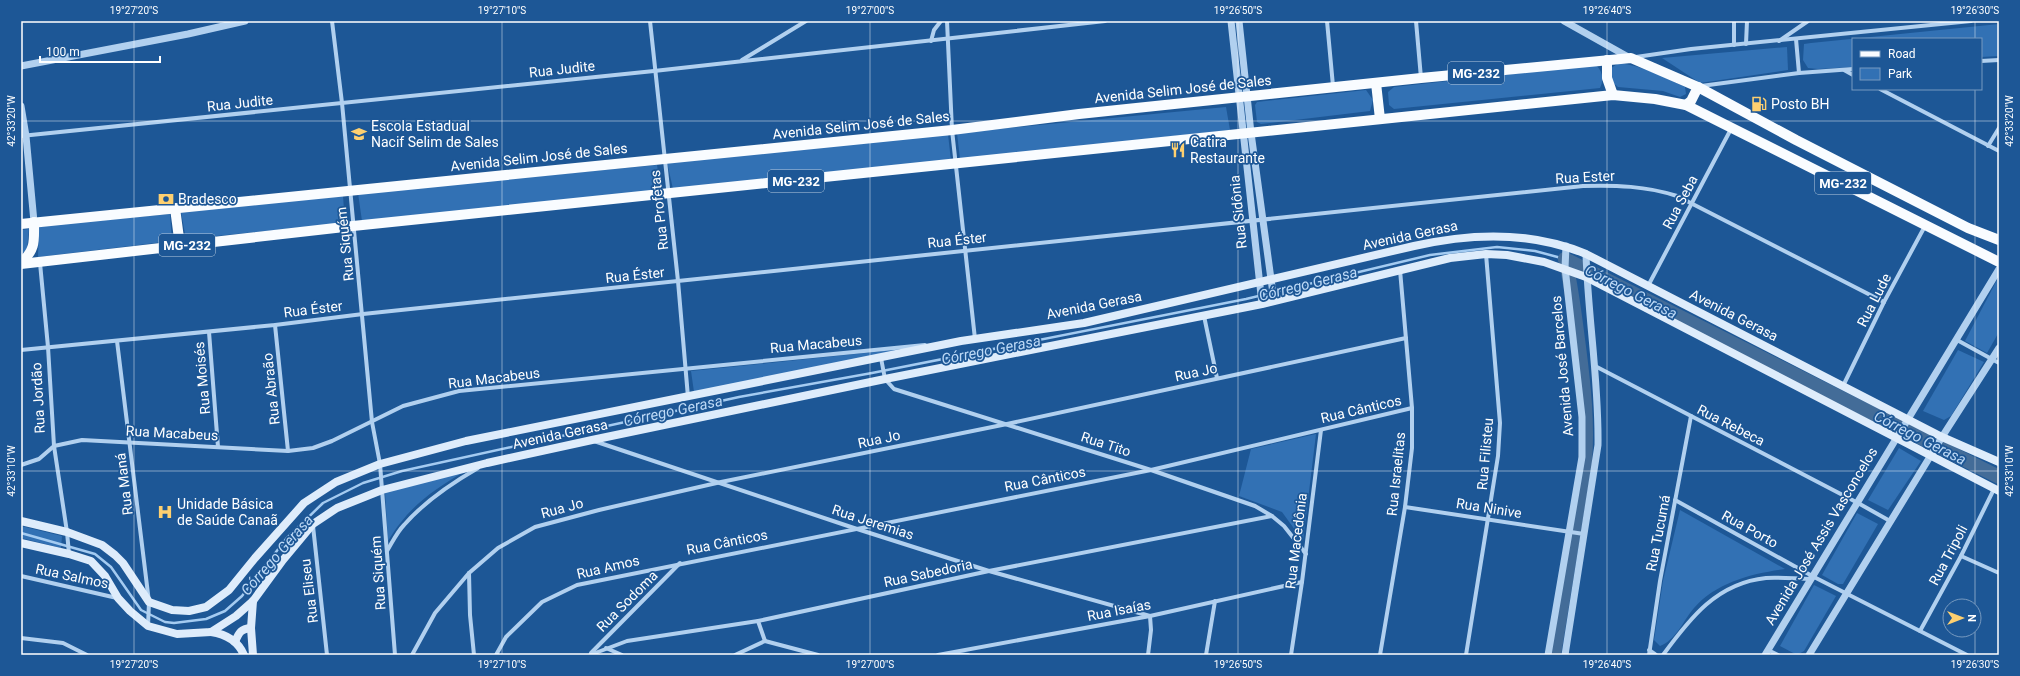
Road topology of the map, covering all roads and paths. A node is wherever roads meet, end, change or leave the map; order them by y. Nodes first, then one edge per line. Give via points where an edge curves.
1 (245, 21) edge
2 (332, 21) edge
3 (650, 21) edge
4 (806, 21) edge
5 (941, 21) edge
6 (947, 21) edge
7 (1105, 21) edge
8 (1231, 21) edge
9 (1239, 21) edge
10 (1327, 21) edge
11 (1416, 21) edge
12 (1564, 21) edge
13 (1734, 21) edge
14 (1747, 21) edge
15 (1808, 21) edge
16 (1971, 21) edge
17 (1936, 23) edge
18 (947, 39) junction
19 (1796, 39) junction
20 (931, 41) junction
21 (1778, 41) junction
22 (1746, 44) junction
23 (1734, 46) junction
24 (1631, 58) junction
25 (1607, 60) junction
26 (1999, 60) edge
27 (740, 61) junction
28 (1982, 61) edge
29 (21, 66) edge
30 (1852, 69) edge
31 (654, 70) junction
32 (1843, 70) junction
33 (1799, 73) junction
34 (1852, 74) edge
35 (1422, 78) junction
36 (1376, 83) junction
37 (1698, 87) junction
38 (1333, 88) junction
39 (1882, 90) edge
40 (1613, 95) junction
41 (1243, 97) junction
42 (342, 103) junction
43 (1686, 105) junction
44 (21, 106) edge
45 (1380, 119) junction
46 (1732, 127) junction
47 (1999, 128) edge
48 (952, 130) junction
49 (1246, 133) junction
50 (23, 136) edge
51 (1796, 140) junction
52 (1988, 146) junction
53 (1999, 152) edge
54 (1788, 156) junction
55 (664, 158) junction
56 (956, 164) junction
57 (350, 189) junction
58 (668, 194) junction
59 (1692, 204) junction
60 (175, 208) junction
61 (1262, 219) junction
62 (1252, 220) junction
63 (34, 222) junction
64 (21, 224) edge
65 (1925, 225) junction
66 (353, 226) junction
67 (1999, 240) edge
68 (180, 246) junction
69 (1566, 249) junction
70 (964, 251) junction
71 (1486, 254) junction
72 (1586, 257) junction
73 (40, 262) junction
74 (1999, 262) edge
75 (21, 263) edge
76 (1566, 266) junction
77 (1999, 268) edge
78 (1400, 270) junction
79 (1585, 274) junction
80 (678, 281) junction
81 (1271, 282) junction
82 (1260, 285) junction
83 (1648, 286) junction
84 (1274, 299) junction
85 (1262, 301) junction
86 (1884, 302) junction
87 (363, 314) junction
88 (1204, 316) junction
89 (275, 325) junction
90 (209, 332) junction
91 (1406, 338) junction
92 (975, 339) junction
93 (1957, 340) junction
94 (117, 341) junction
95 (961, 341) junction
96 (48, 348) junction
97 (1999, 348) edge
98 (21, 350) edge
99 (881, 360) junction
100 (1996, 361) edge
101 (1594, 366) junction
102 (686, 368) junction
103 (884, 377) junction
104 (1217, 378) junction
105 (1843, 386) junction
106 (688, 397) junction
107 (1412, 408) junction
108 (1691, 416) junction
109 (1905, 421) junction
110 (372, 422) junction
111 (1007, 424) junction
112 (1321, 430) junction
113 (1898, 433) junction
114 (1940, 439) junction
115 (592, 440) junction
116 (130, 441) junction
117 (54, 446) junction
118 (218, 447) junction
119 (288, 451) junction
120 (1933, 452) junction
121 (1999, 462) edge
122 (487, 463) junction
123 (21, 465) edge
124 (380, 467) junction
125 (1151, 470) junction
126 (721, 482) junction
127 (382, 486) junction
128 (1997, 490) edge
129 (1675, 500) junction
130 (1858, 503) junction
131 (1405, 507) junction
132 (1272, 516) junction
133 (1488, 519) junction
134 (21, 521) edge
135 (1890, 521) junction
136 (313, 524) junction
137 (854, 528) junction
138 (1571, 532) junction
139 (1583, 534) junction
140 (68, 535) junction
141 (21, 543) edge
142 (69, 552) junction
143 (387, 552) junction
144 (1306, 554) junction
145 (1961, 556) junction
146 (681, 563) junction
147 (989, 571) junction
148 (469, 573) junction
149 (1999, 573) edge
150 (21, 576) edge
151 (1813, 578) junction
152 (1302, 582) junction
153 (1846, 593) junction
154 (118, 598) junction
155 (253, 601) junction
156 (1215, 601) junction
157 (149, 602) junction
158 (1150, 616) junction
159 (758, 621) junction
160 (148, 623) junction
161 (251, 628) junction
162 (1920, 631) junction
163 (211, 632) junction
164 (21, 638) edge
165 (765, 641) junction
166 (235, 642) junction
167 (606, 648) junction
168 (1766, 652) edge
169 (1649, 653) edge
170 (944, 654) junction
171 (87, 655) edge
172 (244, 655) edge
173 (252, 655) edge
174 (327, 655) edge
175 (395, 655) edge
176 (412, 655) edge
177 (474, 655) edge
178 (496, 655) edge
179 (589, 655) edge
180 (622, 655) edge
181 (735, 655) edge
182 (818, 655) edge
183 (938, 655) edge
184 (968, 655) edge
185 (1148, 655) edge
186 (1206, 655) edge
187 (1291, 655) edge
188 (1380, 655) edge
189 (1466, 655) edge
190 (1548, 655) edge
191 (1565, 655) edge
192 (1656, 655) edge
193 (1663, 655) edge
194 (1778, 655) edge
195 (1809, 655) edge
196 (1967, 655) edge

1 - 29 street
2 - 42 street, Rua Siquém
3 - 31 street, Rua Profetas
4 - 27 street
5 - 20 street via 934,30
6 - 18 street
7 - 18 street, Rua Judite
8 - 41 street, Rua Sidônia
9 - 41 street, Rua Sidônia
10 - 38 street
11 - 35 street
12 - 24 street
13 - 23 street
14 - 22 street
15 - 21 street
16 - 17 street
17 - 19 street
18 - 20 street, Rua Judite
18 - 48 street
19 - 21 street
19 - 33 street
20 - 27 street, Rua Judite
21 - 22 street
22 - 23 street
23 - 24 street
24 - 25 main road, Avenida Selim José de Sales / MG-232
24 - 37 main road, Avenida Selim José de Sales / MG-232
25 - 35 main road, Avenida Selim José de Sales / MG-232
25 - 40 main road via 1607,78
26 - 28 street
27 - 31 street, Rua Judite
30 - 32 street
31 - 42 street, Rua Judite
31 - 55 street, Rua Profetas
32 - 33 street
32 - 34 street
33 - 37 street
35 - 36 main road, Avenida Selim José de Sales / MG-232
36 - 38 main road, Avenida Selim José de Sales / MG-232
36 - 45 main road
37 - 43 main road
37 - 51 main road, MG-232
38 - 41 main road, Avenida Selim José de Sales / MG-232
39 - 52 street
40 - 43 main road, MG-232
40 - 45 main road, MG-232
41 - 48 main road, Avenida Selim José de Sales / MG-232
41 - 49 street, Rua Sidônia
42 - 50 street, Rua Judite
42 - 57 street, Rua Siquém
43 - 46 main road, MG-232
44 - 50 street
45 - 49 main road, MG-232
46 - 54 main road, MG-232
46 - 59 street, Rua Seba
47 - 52 street
48 - 55 main road, Avenida Selim José de Sales / MG-232
48 - 56 street
49 - 56 main road, MG-232
49 - 61 street, Rua Sidônia
49 - 62 street, Rua Sidônia
50 - 63 street
51 - 54 main road
51 - 67 main road, MG-232 via 1968,228
52 - 53 street
54 - 65 main road, MG-232
55 - 57 main road, Avenida Selim José de Sales / MG-232
55 - 58 street, Rua Profetas
56 - 58 main road, MG-232
56 - 70 street
57 - 60 main road, Avenida Selim José de Sales / MG-232
57 - 66 street, Rua Siquém
58 - 66 main road, MG-232
58 - 80 street, Rua Profetas
59 - 61 street, Rua Ester via 1677,196 1626,185 1583,186
59 - 83 street, Rua Seba
59 - 86 street, Rua Ester
60 - 63 main road, Avenida Selim José de Sales / MG-232
60 - 68 main road
61 - 62 street, Rua Ester
61 - 81 street, Rua Sidônia
62 - 70 street, Rua Éster
62 - 82 street, Rua Sidônia
63 - 64 main road, Avenida Selim José de Sales / MG-232
63 - 75 main road via 34,243 30,255
65 - 74 main road, MG-232
65 - 86 street, Rua Lude
66 - 68 main road, MG-232
66 - 87 street, Rua Siquém
68 - 73 main road, MG-232
69 - 72 main road, Avenida Gerasa
69 - 76 street, Avenida José Barcelos
69 - 81 main road, Avenida Gerasa via 1549,242 1497,236 1461,237
70 - 80 street, Rua Éster
70 - 92 street
71 - 76 main road, Avenida Gerasa via 1507,255
71 - 78 main road, Avenida Gerasa via 1450,258
71 - 133 street, Rua Filisteu via 1500,423 1498,456
72 - 79 street
72 - 83 main road, Avenida Gerasa
73 - 75 main road, MG-232
73 - 96 street, Rua Jordão
76 - 79 main road, Avenida Gerasa
76 - 138 street, Avenida José Barcelos via 1582,417 1582,457
77 - 93 street
78 - 84 main road, Avenida Gerasa
78 - 91 street, Rua Israelitas
79 - 101 street
79 - 113 main road
80 - 87 street, Rua Éster
80 - 102 street, Rua Profetas
81 - 82 main road, Avenida Gerasa
81 - 84 street, Rua Sidônia
82 - 85 street, Rua Sidônia
82 - 92 main road, Avenida Gerasa via 1084,323
83 - 105 main road, Avenida Gerasa
84 - 85 main road, Avenida Gerasa
85 - 88 main road, Avenida Gerasa
86 - 105 street, Rua Lude
87 - 89 street, Rua Éster
87 - 110 street, Rua Siquém
88 - 103 main road, Avenida Gerasa
88 - 104 street
89 - 90 street, Rua Éster
89 - 119 street, Rua Abraão
90 - 94 street, Rua Éster
90 - 118 street, Rua Moisés
91 - 104 street, Rua Jo
91 - 107 street, Rua Israelitas
92 - 95 main road, Avenida Gerasa
93 - 100 street
93 - 109 street
94 - 96 street, Rua Éster
94 - 116 street, Rua Maná
95 - 99 main road, Avenida Gerasa
95 - 102 street, Rua Macabeus
96 - 98 street, Rua Éster
96 - 117 street, Rua Jordão
97 - 100 street
99 - 103 street
99 - 106 main road, Avenida Gerasa
100 - 114 street
101 - 108 street, Rua Rebeca
101 - 139 street via 1598,445
102 - 106 street, Rua Profetas
102 - 110 street, Rua Macabeus via 459,391 404,406
103 - 111 street, Rua Tito via 894,389
103 - 115 main road, Avenida Gerasa
104 - 111 street, Rua Jo
105 - 109 main road, Avenida Gerasa
106 - 124 main road, Avenida Gerasa via 466,441
107 - 112 street, Rua Cânticos
107 - 131 street, Rua Israelitas via 1412,448
108 - 129 street, Rua Tucumá
108 - 130 street, Rua Rebeca
109 - 113 street, Avenida José Assis Vasconcelos
109 - 114 main road, Avenida Gerasa
110 - 119 street, Rua Macabeus via 313,448
110 - 124 street, Rua Siquém
111 - 125 street, Rua Tito
111 - 126 street, Rua Jo
112 - 125 street, Rua Cânticos
112 - 144 street, Rua Macedônia
113 - 120 main road
113 - 130 street, Avenida José Assis Vasconcelos
114 - 120 street
114 - 121 main road, Avenida Gerasa
115 - 122 main road, Avenida Gerasa
115 - 126 street, Rua Jeremias
116 - 117 street, Rua Macabeus via 82,440
116 - 118 street, Rua Macabeus
116 - 157 street, Rua Maná
117 - 123 street, Rua Macabeus via 39,459
117 - 140 street, Rua Jordão
118 - 119 street, Rua Macabeus
120 - 128 main road
120 - 135 street
122 - 127 main road, Avenida Gerasa
122 - 143 street via 459,479 426,504 403,526
124 - 127 street
124 - 157 main road, Avenida Gerasa via 336,482 304,503 229,590 206,607 189,611 172,610
125 - 132 street, Rua Tito via 1255,506
125 - 137 street, Rua Cânticos
126 - 137 street, Rua Jeremias
126 - 148 street, Rua Jo via 535,527 498,548
127 - 136 main road, Avenida Gerasa via 337,508
127 - 143 street, Rua Siquém
128 - 145 street, Rua Tripoli
129 - 151 street, Rua Porto
129 - 169 street, Rua Tucumá
130 - 135 street, Rua Rebeca
130 - 151 street, Avenida José Assis Vasconcelos
131 - 133 street, Rua Ninive
131 - 188 street, Rua Israelitas
132 - 144 street, Rua Tito via 1284,526
132 - 147 street, Rua Sabedoria
133 - 138 street, Rua Ninive
133 - 189 street, Rua Filisteu
134 - 140 main road
135 - 153 street
136 - 155 main road, Avenida Gerasa
136 - 174 street, Rua Eliseu
137 - 146 street, Rua Cânticos
137 - 147 street, Rua Jeremias
138 - 139 street
138 - 190 street, Avenida José Barcelos
139 - 191 street
140 - 142 street
140 - 157 main road via 102,545 115,555
141 - 142 main road, Avenida Gerasa
142 - 154 main road, Avenida Gerasa via 91,561 100,569
143 - 175 street, Rua Siquém
144 - 152 street, Rua Macedônia
145 - 149 street
145 - 162 street, Rua Tripoli
146 - 178 street, Rua Amos via 576,585 563,591 537,606 506,636
146 - 179 street, Rua Sodoma
147 - 158 street, Rua Jeremias
147 - 159 street, Rua Sabedoria
148 - 176 street, Rua Jo via 435,613
148 - 177 street
150 - 154 street, Rua Salmos
151 - 153 street, Rua Porto
151 - 168 street, Avenida José Assis Vasconcelos
151 - 193 street via 1767,578 1727,590 1687,622
152 - 156 street, Rua Isaías
152 - 187 street, Rua Macedônia
153 - 162 street
153 - 195 street
154 - 160 main road, Avenida Gerasa via 130,611
155 - 161 main road
155 - 163 main road, Avenida Gerasa
156 - 158 street, Rua Isaías
156 - 186 street
157 - 160 street
158 - 170 street, Rua Isaías
158 - 185 street
159 - 165 street
159 - 167 street, Rua Sabedoria via 626,641
160 - 163 main road, Avenida Gerasa via 177,634
161 - 166 main road via 238,632
161 - 173 main road
162 - 196 street
163 - 166 main road via 223,634
164 - 171 street via 63,642
165 - 181 street
165 - 182 street
166 - 172 main road
167 - 179 street, Rua Sabedoria
167 - 180 street
168 - 194 street, Avenida José Assis Vasconcelos
169 - 192 street
170 - 183 street, Rua Isaías
170 - 184 street

